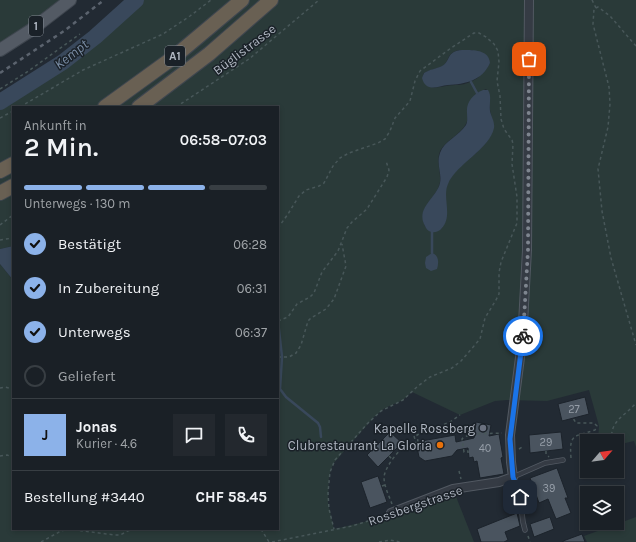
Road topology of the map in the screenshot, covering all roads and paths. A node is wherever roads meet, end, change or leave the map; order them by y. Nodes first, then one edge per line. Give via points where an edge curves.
1 (70, 0) edge
2 (211, 0) edge
3 (242, 0) edge
4 (271, 0) edge
5 (319, 0) edge
6 (529, 0) edge
7 (592, 0) edge
8 (596, 8) junction
9 (80, 34) dead end
10 (636, 46) edge
11 (0, 50) edge
12 (0, 89) edge
13 (22, 106) edge
14 (106, 106) edge
15 (140, 106) edge
16 (178, 106) edge
17 (12, 112) edge
18 (0, 118) edge
19 (386, 161) dead end
20 (12, 165) edge
21 (0, 171) edge
22 (12, 187) edge
23 (0, 193) edge
24 (12, 216) edge
25 (0, 225) edge
26 (279, 227) edge
27 (12, 238) edge
28 (0, 240) edge
29 (342, 242) junction
30 (279, 320) edge
31 (636, 345) edge
32 (279, 357) edge
33 (0, 388) edge
34 (12, 389) edge
35 (636, 403) edge
36 (460, 415) dead end
37 (573, 418) dead end
38 (510, 432) junction
39 (611, 434) edge
40 (524, 446) dead end
41 (519, 449) dead end
42 (468, 453) dead end
43 (0, 456) edge
44 (389, 456) dead end
45 (12, 457) edge
46 (571, 458) dead end
47 (393, 460) junction
48 (563, 460) dead end
49 (513, 477) junction
50 (385, 485) junction
51 (382, 486) dead end
52 (393, 513) junction
53 (334, 529) junction
54 (64, 530) edge
55 (75, 530) edge
56 (130, 530) edge
57 (261, 530) edge
58 (525, 530) dead end
59 (41, 542) edge
60 (269, 542) edge
61 (272, 542) edge
62 (379, 542) edge
63 (400, 542) edge

1 - 11 main road, 1
2 - 13 path via 163,34 83,70
3 - 14 highway, A1 via 174,57
4 - 15 highway, A1 via 209,54
5 - 16 path, Büglistrasse via 249,59
6 - 38 street via 526,303
7 - 8 path
8 - 10 path via 607,13
8 - 31 path via 593,11 593,24 609,87 610,104 608,128 598,169 601,205 611,258
9 - 12 path
17 - 18 path
19 - 29 path via 389,170 387,177 367,209 348,226
20 - 21 highway
22 - 23 highway
24 - 25 path
26 - 53 path via 299,196 306,190 324,183 340,158 385,139 396,116 410,100 416,78 423,69 474,33 482,34 494,44 499,59 497,80 502,123 513,144 512,164 517,214 515,230 501,262 497,297 485,318 480,340 462,361 430,377 402,400 381,411 335,460 330,472 328,494
27 - 28 path
29 - 30 path via 322,272 313,294 299,303 288,317
29 - 32 path via 346,264 336,296 328,307 308,321 296,353
33 - 34 path
35 - 39 path via 614,424
36 - 47 path via 450,422 416,435 417,442 405,447
37 - 46 path via 576,423 594,423 597,426 595,430 573,438 570,445
38 - 42 path via 470,434 462,439 464,452
38 - 49 street
40 - 41 path
43 - 45 path
44 - 47 path
47 - 50 path via 385,474
48 - 49 lane via 545,463
49 - 52 street, Rossbergstrasse via 453,489
49 - 58 lane via 520,497
50 - 51 path
50 - 52 path
52 - 53 path, Rossbergstrasse via 364,523
53 - 61 path, Rossbergstrasse
54 - 59 path
55 - 56 path via 115,536
57 - 60 path
62 - 63 path

